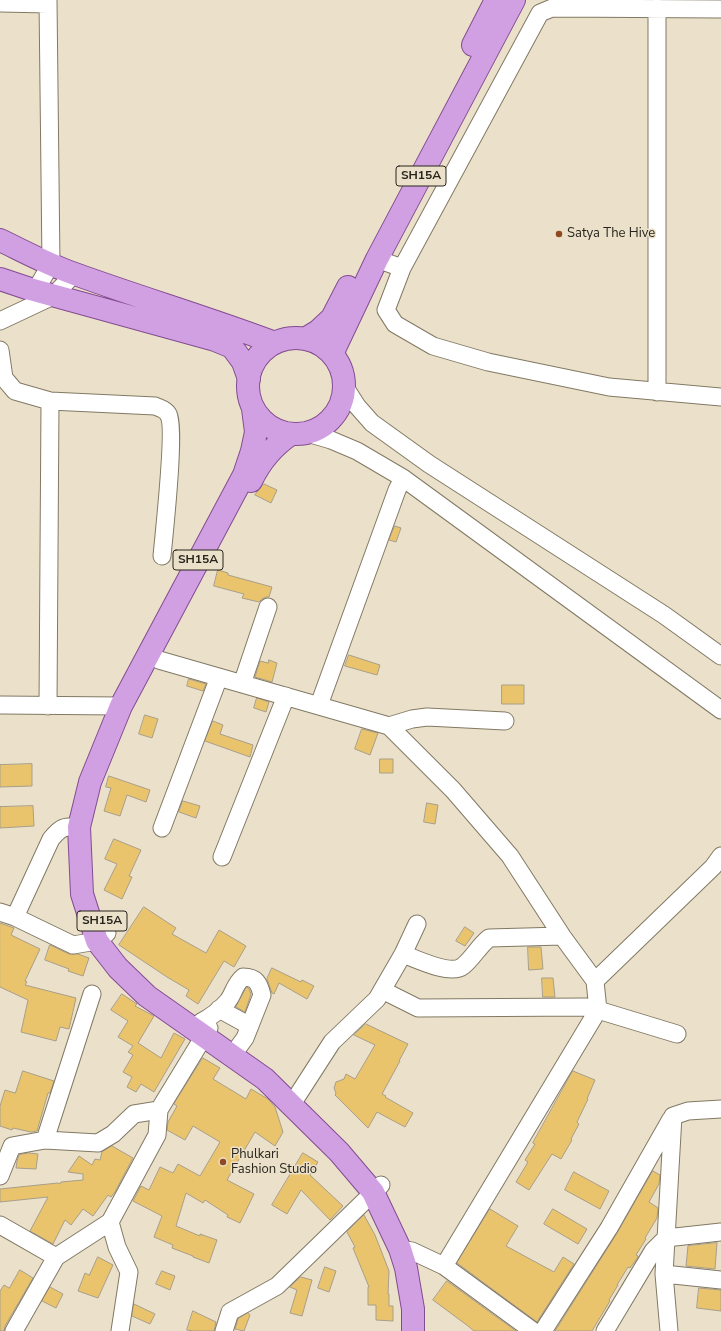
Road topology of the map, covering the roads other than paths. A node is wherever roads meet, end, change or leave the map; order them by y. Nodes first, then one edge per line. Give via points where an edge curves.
1 (496, 0) edge
2 (514, 0) edge
3 (48, 2) edge
4 (0, 3) edge
5 (657, 8) junction
6 (721, 9) edge
7 (0, 240) edge
8 (377, 259) junction
9 (51, 264) junction
10 (402, 268) junction
11 (74, 274) junction
12 (0, 279) edge
13 (44, 293) junction
14 (0, 321) edge
15 (305, 339) junction
16 (275, 343) junction
17 (0, 350) edge
18 (332, 354) junction
19 (249, 379) junction
20 (344, 384) junction
21 (657, 392) junction
22 (721, 398) edge
23 (50, 401) junction
24 (253, 409) junction
25 (299, 434) junction
26 (404, 478) junction
27 (162, 556) dead end
28 (187, 594) junction
29 (268, 607) dead end
30 (721, 656) edge
31 (159, 660) junction
32 (219, 677) junction
33 (242, 684) junction
34 (286, 696) junction
35 (0, 705) edge
36 (319, 705) junction
37 (48, 706) junction
38 (121, 706) junction
39 (721, 710) edge
40 (505, 721) dead end
41 (389, 726) junction
42 (79, 827) junction
43 (162, 828) dead end
44 (222, 857) dead end
45 (718, 864) edge
46 (8, 914) edge
47 (417, 924) dead end
48 (562, 936) junction
49 (102, 937) junction
50 (403, 954) junction
51 (595, 981) junction
52 (382, 990) junction
53 (92, 994) dead end
54 (219, 1009) junction
55 (598, 1010) junction
56 (250, 1026) junction
57 (205, 1029) junction
58 (677, 1034) dead end
59 (237, 1049) junction
60 (294, 1100) junction
61 (721, 1109) edge
62 (159, 1110) junction
63 (673, 1116) junction
64 (45, 1140) junction
65 (0, 1176) edge
66 (377, 1188) junction
67 (110, 1222) junction
68 (0, 1225) edge
69 (721, 1232) edge
70 (666, 1238) junction
71 (406, 1250) junction
72 (56, 1257) junction
73 (444, 1266) junction
74 (664, 1274) junction
75 (721, 1280) edge
76 (14, 1331) edge
77 (120, 1331) edge
78 (224, 1331) edge
79 (413, 1331) edge
80 (421, 1331) edge
81 (533, 1331) edge
82 (543, 1331) edge
83 (605, 1331) edge
84 (669, 1331) edge

1 - 15 main road, SH15A via 332,318
2 - 8 main road, SH15A
3 - 4 street
3 - 9 street
5 - 6 street
5 - 10 street via 552,8 540,13
5 - 21 street
7 - 9 main road
8 - 10 street
8 - 18 main road, SH15A
9 - 11 main road
9 - 13 street
10 - 21 street via 386,310 395,324 433,346 488,362 609,387
11 - 13 street
11 - 16 main road
12 - 13 main road
13 - 14 street
13 - 19 main road via 215,340 232,347 243,362
15 - 16 main road
15 - 18 main road via 320,345
16 - 19 main road via 263,352 254,364
17 - 23 street via 4,378 15,392
18 - 20 main road via 340,368
19 - 24 main road via 248,394
20 - 25 main road via 342,400 334,415 322,426
20 - 30 street via 357,406 372,423 435,468 664,615
21 - 22 street
23 - 27 street via 155,406 168,414 171,422 170,452
23 - 37 street
24 - 25 main road via 275,430
24 - 28 main road, SH15A via 256,432 244,475
25 - 26 street via 331,440 357,451
25 - 28 main road, SH15A via 280,442 267,455
26 - 36 street via 397,490
26 - 39 street
28 - 31 main road, SH15A
28 - 38 main road, SH15A
29 - 33 street
31 - 32 street
31 - 49 main road, SH15A via 113,753 91,814 88,836 90,885
32 - 33 street
32 - 43 street
33 - 34 street
34 - 36 street
34 - 44 street
35 - 37 street
36 - 41 street
37 - 38 street
38 - 42 main road, SH15A via 90,782
40 - 41 street via 427,717
41 - 48 street via 453,790 510,856
42 - 46 street via 67,826 58,830
42 - 49 main road, SH15A via 82,894
45 - 51 street
46 - 49 street via 72,945
47 - 50 street
48 - 50 street via 488,938 462,967 455,969 436,966
48 - 51 street
49 - 57 main road, SH15A via 121,953 139,975
50 - 52 street
51 - 55 street
52 - 55 street via 418,1008 586,1007
52 - 60 street via 377,999 332,1042
53 - 64 street
54 - 56 street
54 - 56 street via 243,977 255,979 262,995
54 - 57 street
55 - 58 street
55 - 73 street
56 - 59 street
57 - 59 main road, SH15A
57 - 60 main road, SH15A
57 - 62 street
59 - 60 main road, SH15A via 272,1073
60 - 66 main road, SH15A via 345,1142
61 - 63 street via 688,1111
62 - 64 street via 134,1114 113,1134 98,1142
62 - 67 street via 157,1135
63 - 70 street
63 - 82 street via 609,1228
64 - 65 street via 12,1146
66 - 71 main road, SH15A via 396,1212
66 - 78 street via 276,1286 230,1312
67 - 72 street
67 - 77 street via 117,1247 129,1272
68 - 72 street
69 - 70 street
70 - 74 street
70 - 83 street via 653,1251
71 - 73 street
71 - 79 main road, SH15A
71 - 80 main road, SH15A via 420,1290
72 - 76 street
73 - 81 street
74 - 75 street
74 - 84 street

